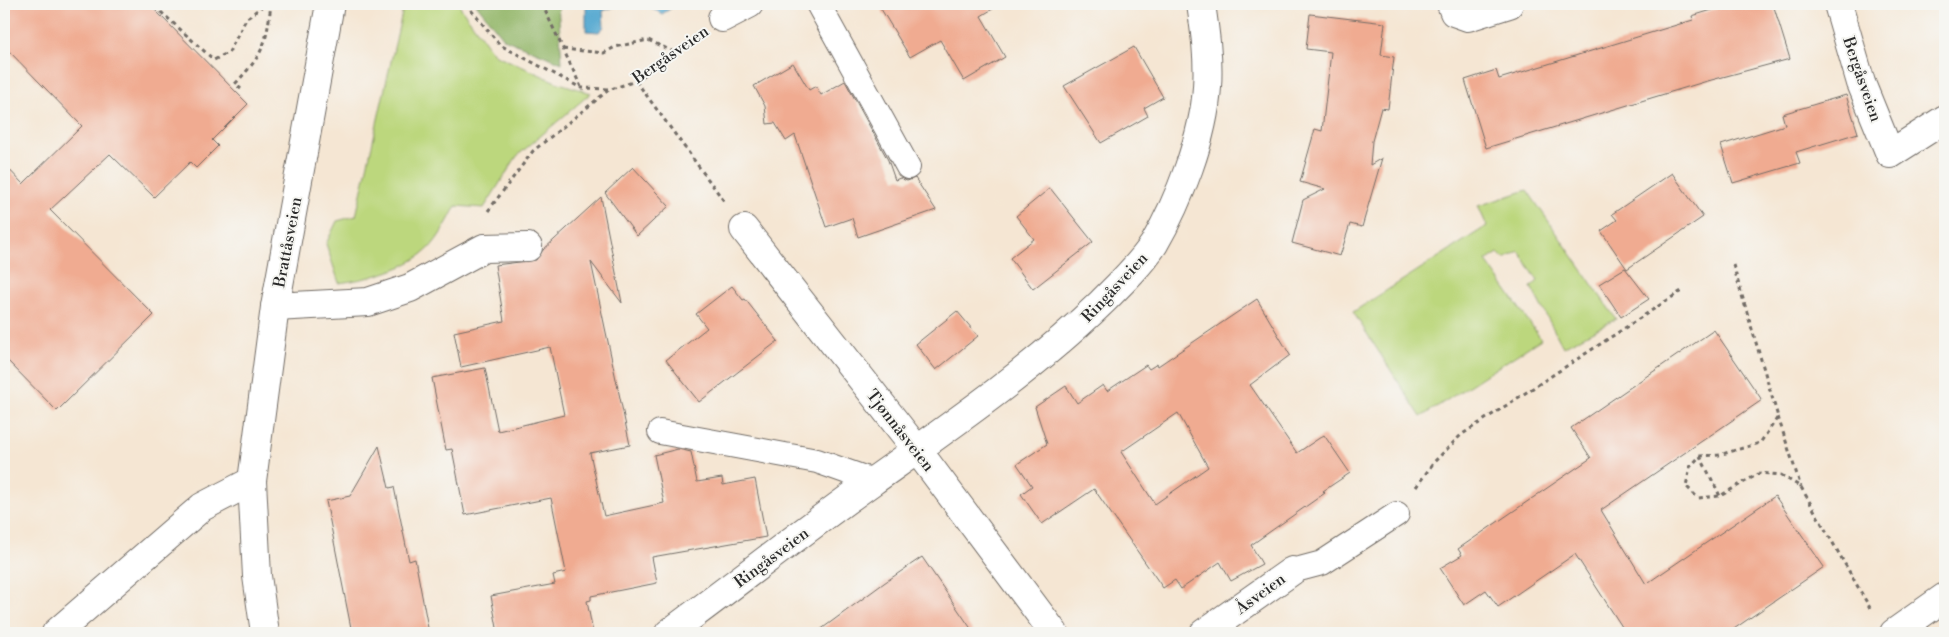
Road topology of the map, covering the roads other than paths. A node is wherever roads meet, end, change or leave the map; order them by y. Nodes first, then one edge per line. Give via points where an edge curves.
1 (330, 4) edge
2 (749, 4) edge
3 (818, 4) edge
4 (1201, 4) edge
5 (1451, 4) edge
6 (1508, 4) edge
7 (1838, 4) edge
8 (722, 18) road end
9 (1945, 119) edge
10 (908, 167) dead end
11 (744, 229) road end
12 (528, 247) dead end
13 (275, 306) junction
14 (660, 432) dead end
15 (918, 451) junction
16 (252, 481) junction
17 (873, 481) junction
18 (1397, 514) road end
19 (1292, 571) joint
20 (1945, 598) edge
21 (56, 633) edge
22 (265, 633) edge
23 (669, 633) edge
24 (1054, 633) edge
25 (1204, 633) edge
26 (1894, 633) edge

1 - 13 street, Brattåsveien
2 - 8 street, Bergåsveien
3 - 10 lane
4 - 15 street, Ringåsveien via 1207,43 1207,88 1197,140 1177,200 1152,246 1120,284 1064,339
5 - 6 street via 1454,12 1468,17
7 - 9 street, Bergåsveien via 1861,83 1890,154
11 - 15 street, Tjønnåsveien
12 - 13 street via 484,248 410,288 368,302
13 - 16 street, Brattåsveien
14 - 17 lane via 817,461
15 - 17 street, Ringåsveien
15 - 24 street, Tjønnåsveien
16 - 21 street via 202,507
16 - 22 street, Brattåsveien via 257,576
17 - 23 street, Ringåsveien
18 - 19 lane, Åsveien via 1322,563
19 - 25 street, Åsveien
20 - 26 street

